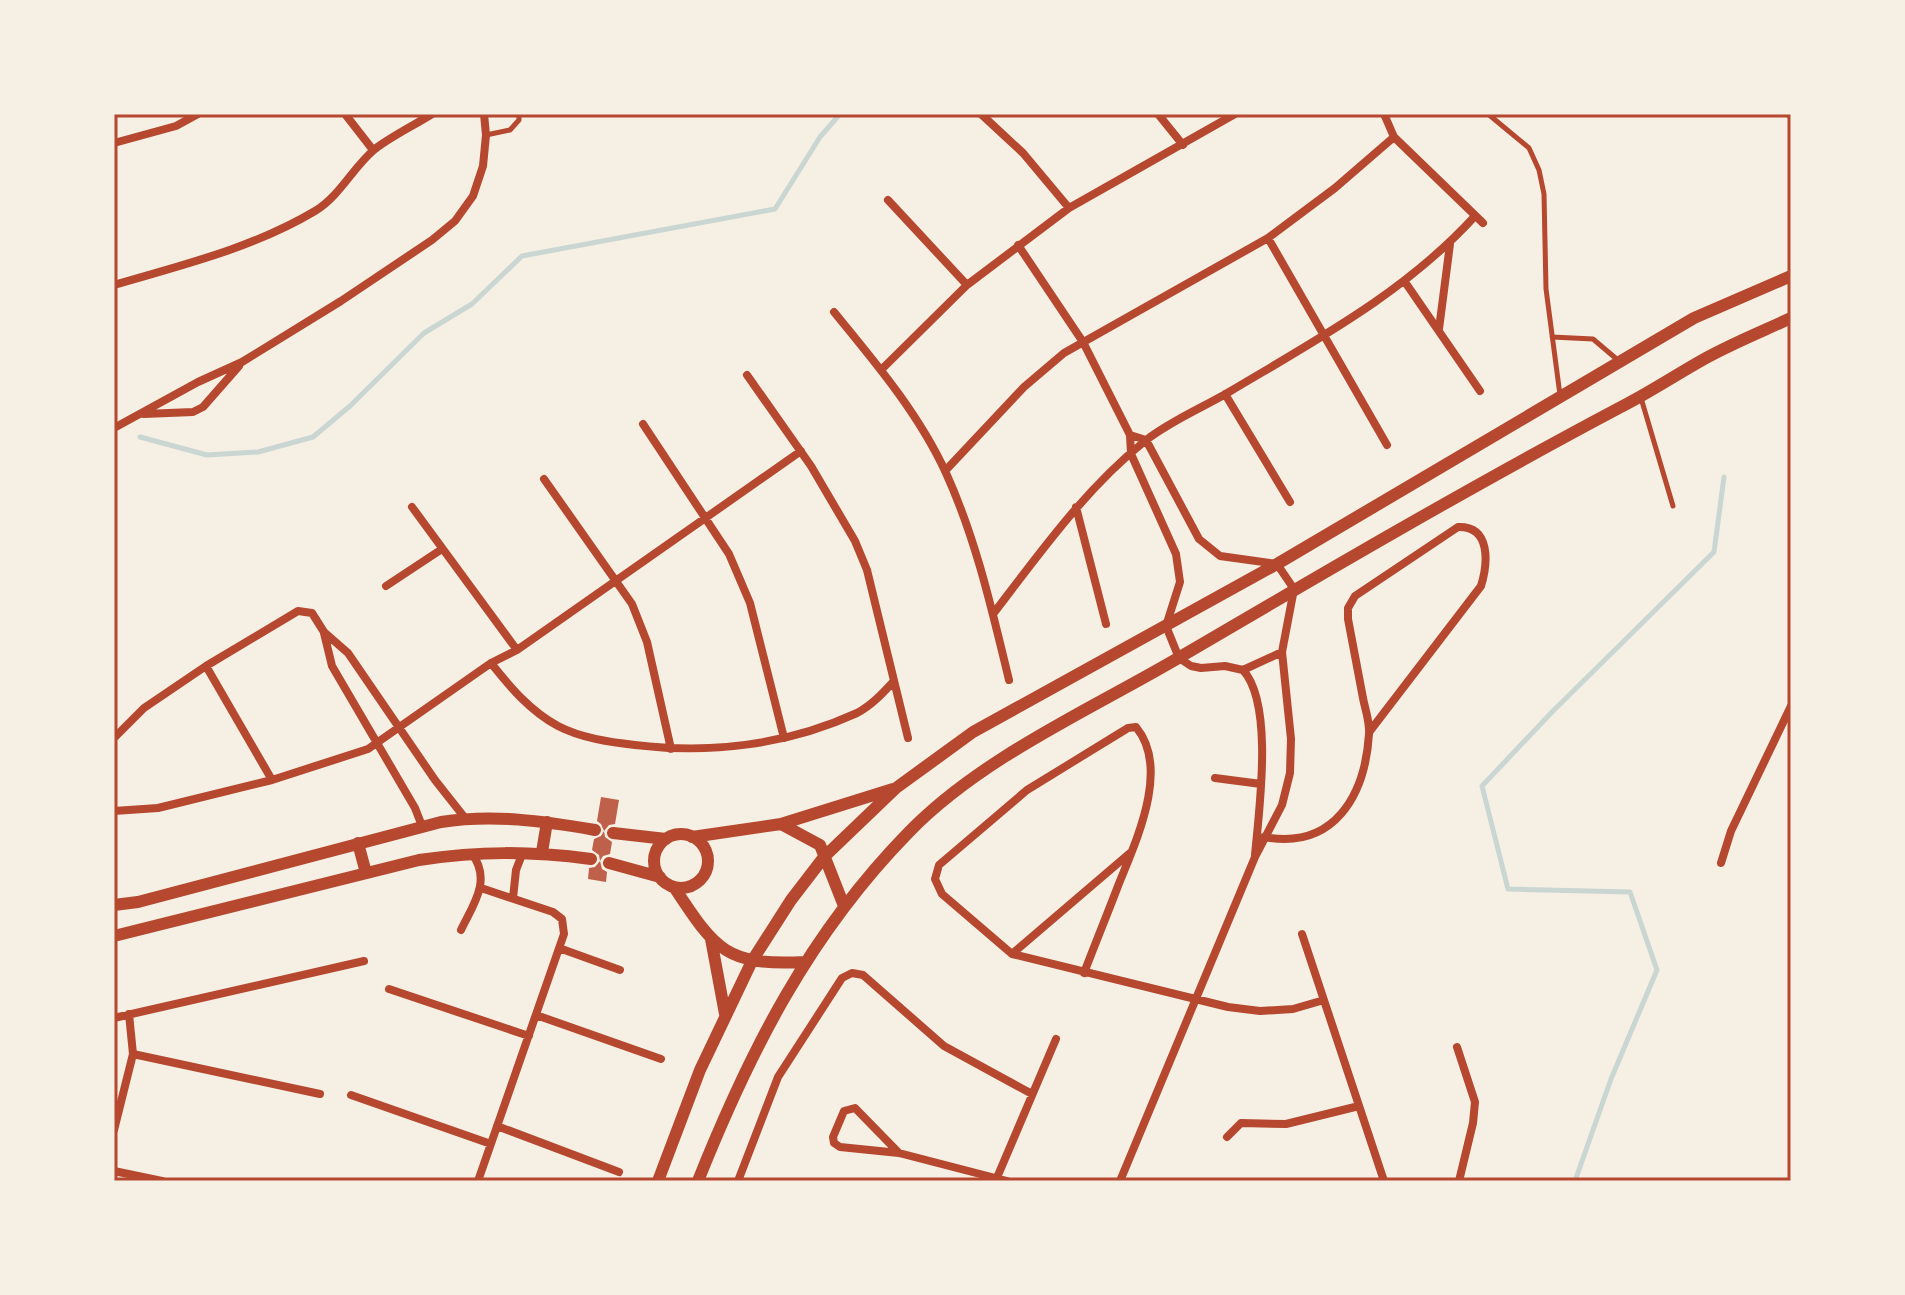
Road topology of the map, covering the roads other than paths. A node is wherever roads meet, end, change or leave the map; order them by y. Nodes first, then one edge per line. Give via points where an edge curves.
1 (198, 114) edge
2 (345, 114) edge
3 (432, 114) edge
4 (473, 114) edge
5 (519, 114) edge
6 (981, 114) edge
7 (1158, 114) edge
8 (1235, 114) edge
9 (1384, 114) edge
10 (1488, 114) edge
11 (485, 116) edge
12 (486, 135) junction
13 (1394, 137) junction
14 (114, 143) edge
15 (1183, 145) junction
16 (373, 150) junction
17 (888, 200) dead end
18 (1069, 208) junction
19 (1475, 216) junction
20 (1483, 223) dead end
21 (1268, 238) junction
22 (1450, 244) junction
23 (1018, 245) junction
24 (1791, 276) edge
25 (1405, 282) junction
26 (114, 285) edge
27 (967, 285) junction
28 (834, 312) dead end
29 (1791, 318) edge
30 (1439, 330) junction
31 (1324, 335) junction
32 (1552, 337) junction
33 (1083, 342) junction
34 (1620, 361) junction
35 (242, 362) junction
36 (882, 369) junction
37 (747, 375) dead end
38 (1480, 391) dead end
39 (1225, 394) junction
40 (1560, 396) junction
41 (1641, 397) junction
42 (140, 414) junction
43 (643, 424) dead end
44 (114, 428) edge
45 (1130, 435) junction
46 (1146, 440) junction
47 (1387, 445) dead end
48 (801, 451) junction
49 (1131, 454) junction
50 (945, 471) junction
51 (544, 479) dead end
52 (1290, 502) dead end
53 (1673, 506) dead end
54 (412, 507) dead end
55 (1076, 507) junction
56 (707, 518) junction
57 (442, 549) junction
58 (1277, 564) junction
59 (617, 580) junction
60 (386, 586) dead end
61 (1294, 589) junction
62 (993, 614) junction
63 (1106, 624) dead end
64 (1166, 626) junction
65 (324, 632) junction
66 (517, 650) junction
67 (1282, 652) junction
68 (1179, 658) junction
69 (491, 663) junction
70 (206, 666) junction
71 (1243, 670) junction
72 (1009, 680) dead end
73 (894, 681) junction
74 (1789, 711) edge
75 (399, 728) junction
76 (1370, 731) junction
77 (114, 738) edge
78 (784, 738) junction
79 (908, 738) dead end
80 (377, 744) junction
81 (671, 749) junction
82 (1215, 778) dead end
83 (272, 780) junction
84 (1261, 784) junction
85 (896, 788) junction
86 (114, 811) edge
87 (465, 818) junction
88 (547, 822) junction
89 (781, 824) junction
90 (422, 826) junction
91 (595, 830) dead end
92 (613, 833) dead end
93 (1261, 836) junction
94 (692, 837) junction
95 (666, 839) junction
96 (358, 843) junction
97 (523, 851) junction
98 (470, 852) junction
99 (542, 852) junction
100 (1131, 853) junction
101 (824, 857) junction
102 (591, 859) dead end
103 (609, 863) dead end
104 (1721, 863) dead end
105 (366, 873) junction
106 (660, 877) junction
107 (674, 887) junction
108 (481, 888) junction
109 (513, 898) junction
110 (114, 905) edge
111 (844, 906) junction
112 (461, 930) dead end
113 (1302, 934) dead end
114 (114, 936) edge
115 (711, 939) junction
116 (559, 948) junction
117 (1012, 954) junction
118 (364, 961) dead end
119 (752, 961) junction
120 (804, 962) junction
121 (620, 970) dead end
122 (1084, 973) junction
123 (389, 989) dead end
124 (1196, 999) junction
125 (1324, 1000) junction
126 (129, 1014) junction
127 (725, 1014) junction
128 (536, 1015) junction
129 (114, 1018) edge
130 (529, 1036) junction
131 (1056, 1039) dead end
132 (1457, 1047) dead end
133 (133, 1054) junction
134 (661, 1059) dead end
135 (320, 1094) dead end
136 (1032, 1094) junction
137 (351, 1095) dead end
138 (1359, 1106) junction
139 (497, 1126) junction
140 (114, 1130) edge
141 (1227, 1137) dead end
142 (491, 1144) junction
143 (899, 1153) junction
144 (114, 1171) edge
145 (619, 1172) dead end
146 (996, 1179) edge
147 (162, 1181) edge
148 (478, 1181) edge
149 (658, 1181) edge
150 (698, 1181) edge
151 (738, 1181) edge
152 (1007, 1181) edge
153 (1120, 1181) edge
154 (1384, 1181) edge
155 (1459, 1181) edge

1 - 14 street via 176,126
2 - 16 street
3 - 16 street
4 - 11 street
5 - 12 lane via 510,130
6 - 18 street via 1023,153
7 - 15 street
8 - 15 street
9 - 13 street
10 - 32 lane via 1529,148 1539,170
11 - 12 street
12 - 35 street via 473,196 455,221
13 - 19 street
13 - 21 street
15 - 18 street
16 - 26 street via 318,210 214,256
17 - 27 street
18 - 23 street
19 - 20 street
19 - 22 street
21 - 31 street
21 - 33 street
22 - 25 street
22 - 30 street
23 - 27 street
23 - 33 street
24 - 34 main road via 1694,318
25 - 30 street
25 - 31 street
27 - 36 street
28 - 36 street
29 - 41 main road via 1709,356
30 - 38 street
31 - 39 street
31 - 47 street
32 - 34 lane via 1593,339
32 - 40 lane
33 - 45 street
33 - 50 street via 1024,387
34 - 40 main road
35 - 42 street
35 - 42 street via 203,407
36 - 50 street
37 - 48 street
39 - 46 street
39 - 52 street
40 - 58 main road
41 - 53 lane
41 - 61 main road
42 - 44 street
43 - 56 street
45 - 46 street
45 - 49 street
46 - 49 street
46 - 58 street via 1199,539 1220,556
48 - 56 street
48 - 73 street via 867,570
49 - 55 street
49 - 64 street via 1176,554 1180,582
50 - 62 street
51 - 59 street
54 - 57 street
55 - 62 street
55 - 63 street
56 - 59 street
56 - 78 street via 750,603
57 - 60 street
57 - 66 street
58 - 61 street
58 - 64 main road
59 - 66 street
59 - 81 street via 647,642
61 - 67 street
61 - 68 main road
62 - 72 street
64 - 68 street
64 - 85 main road via 973,732
65 - 70 street via 312,613 298,611
65 - 75 street via 348,653
65 - 80 street via 332,666
66 - 69 street
67 - 71 street
67 - 93 street via 1290,773 1282,805
68 - 71 street via 1197,667
68 - 111 main road via 1006,756 941,804 909,831
69 - 75 street
69 - 81 street via 516,694 558,726 599,741
70 - 77 street via 144,708
70 - 83 street
71 - 84 street via 1255,686
73 - 78 street via 857,712
73 - 79 street
74 - 104 street
75 - 80 street
75 - 87 street
76 - 76 street via 1481,586 1485,551 1479,533 1470,526 1445,535 1355,596 1348,608
76 - 93 street via 1361,781 1335,821 1309,837
78 - 81 street via 727,748
80 - 83 street
80 - 90 street
82 - 84 street
83 - 86 street via 158,808
84 - 93 street
85 - 89 main road
85 - 101 main road
87 - 88 main road
87 - 90 main road
88 - 91 main road
88 - 99 main road
89 - 94 main road
89 - 101 main road via 820,845
90 - 96 main road
92 - 95 main road
93 - 124 street
94 - 95 main road
94 - 107 main road via 705,849 707,866 699,881
95 - 106 main road via 656,853
96 - 105 main road
96 - 110 main road
97 - 98 main road
97 - 99 main road
97 - 109 street
98 - 105 main road
98 - 108 street via 480,867
99 - 102 main road
100 - 117 street
100 - 117 street via 1150,785 1150,758 1136,727 1027,790 939,865 935,879 942,894
100 - 122 street
101 - 111 main road
101 - 119 main road
103 - 106 main road
105 - 114 main road
106 - 107 main road
107 - 115 main road
108 - 109 street
108 - 112 street
109 - 116 street via 562,919
111 - 120 main road
113 - 125 street
115 - 119 main road via 732,955
115 - 127 main road
116 - 121 street
116 - 128 street
117 - 122 street
118 - 126 street
119 - 120 main road
119 - 127 main road
120 - 150 main road via 765,1029
122 - 124 street
123 - 130 street
124 - 125 street via 1260,1011
124 - 153 street
125 - 138 street
126 - 129 street
126 - 133 street
127 - 149 main road
128 - 130 street
128 - 134 street
130 - 139 street
131 - 136 street
132 - 155 street via 1475,1102
133 - 135 street
133 - 140 street
136 - 146 street
136 - 151 street via 944,1046 863,975 852,973 842,978 778,1077
137 - 142 street
138 - 141 street via 1286,1124 1241,1123
138 - 154 street
139 - 142 street
139 - 145 street
142 - 148 street
143 - 143 street via 855,1108 844,1111 834,1143
143 - 146 street
144 - 147 street
146 - 152 street

